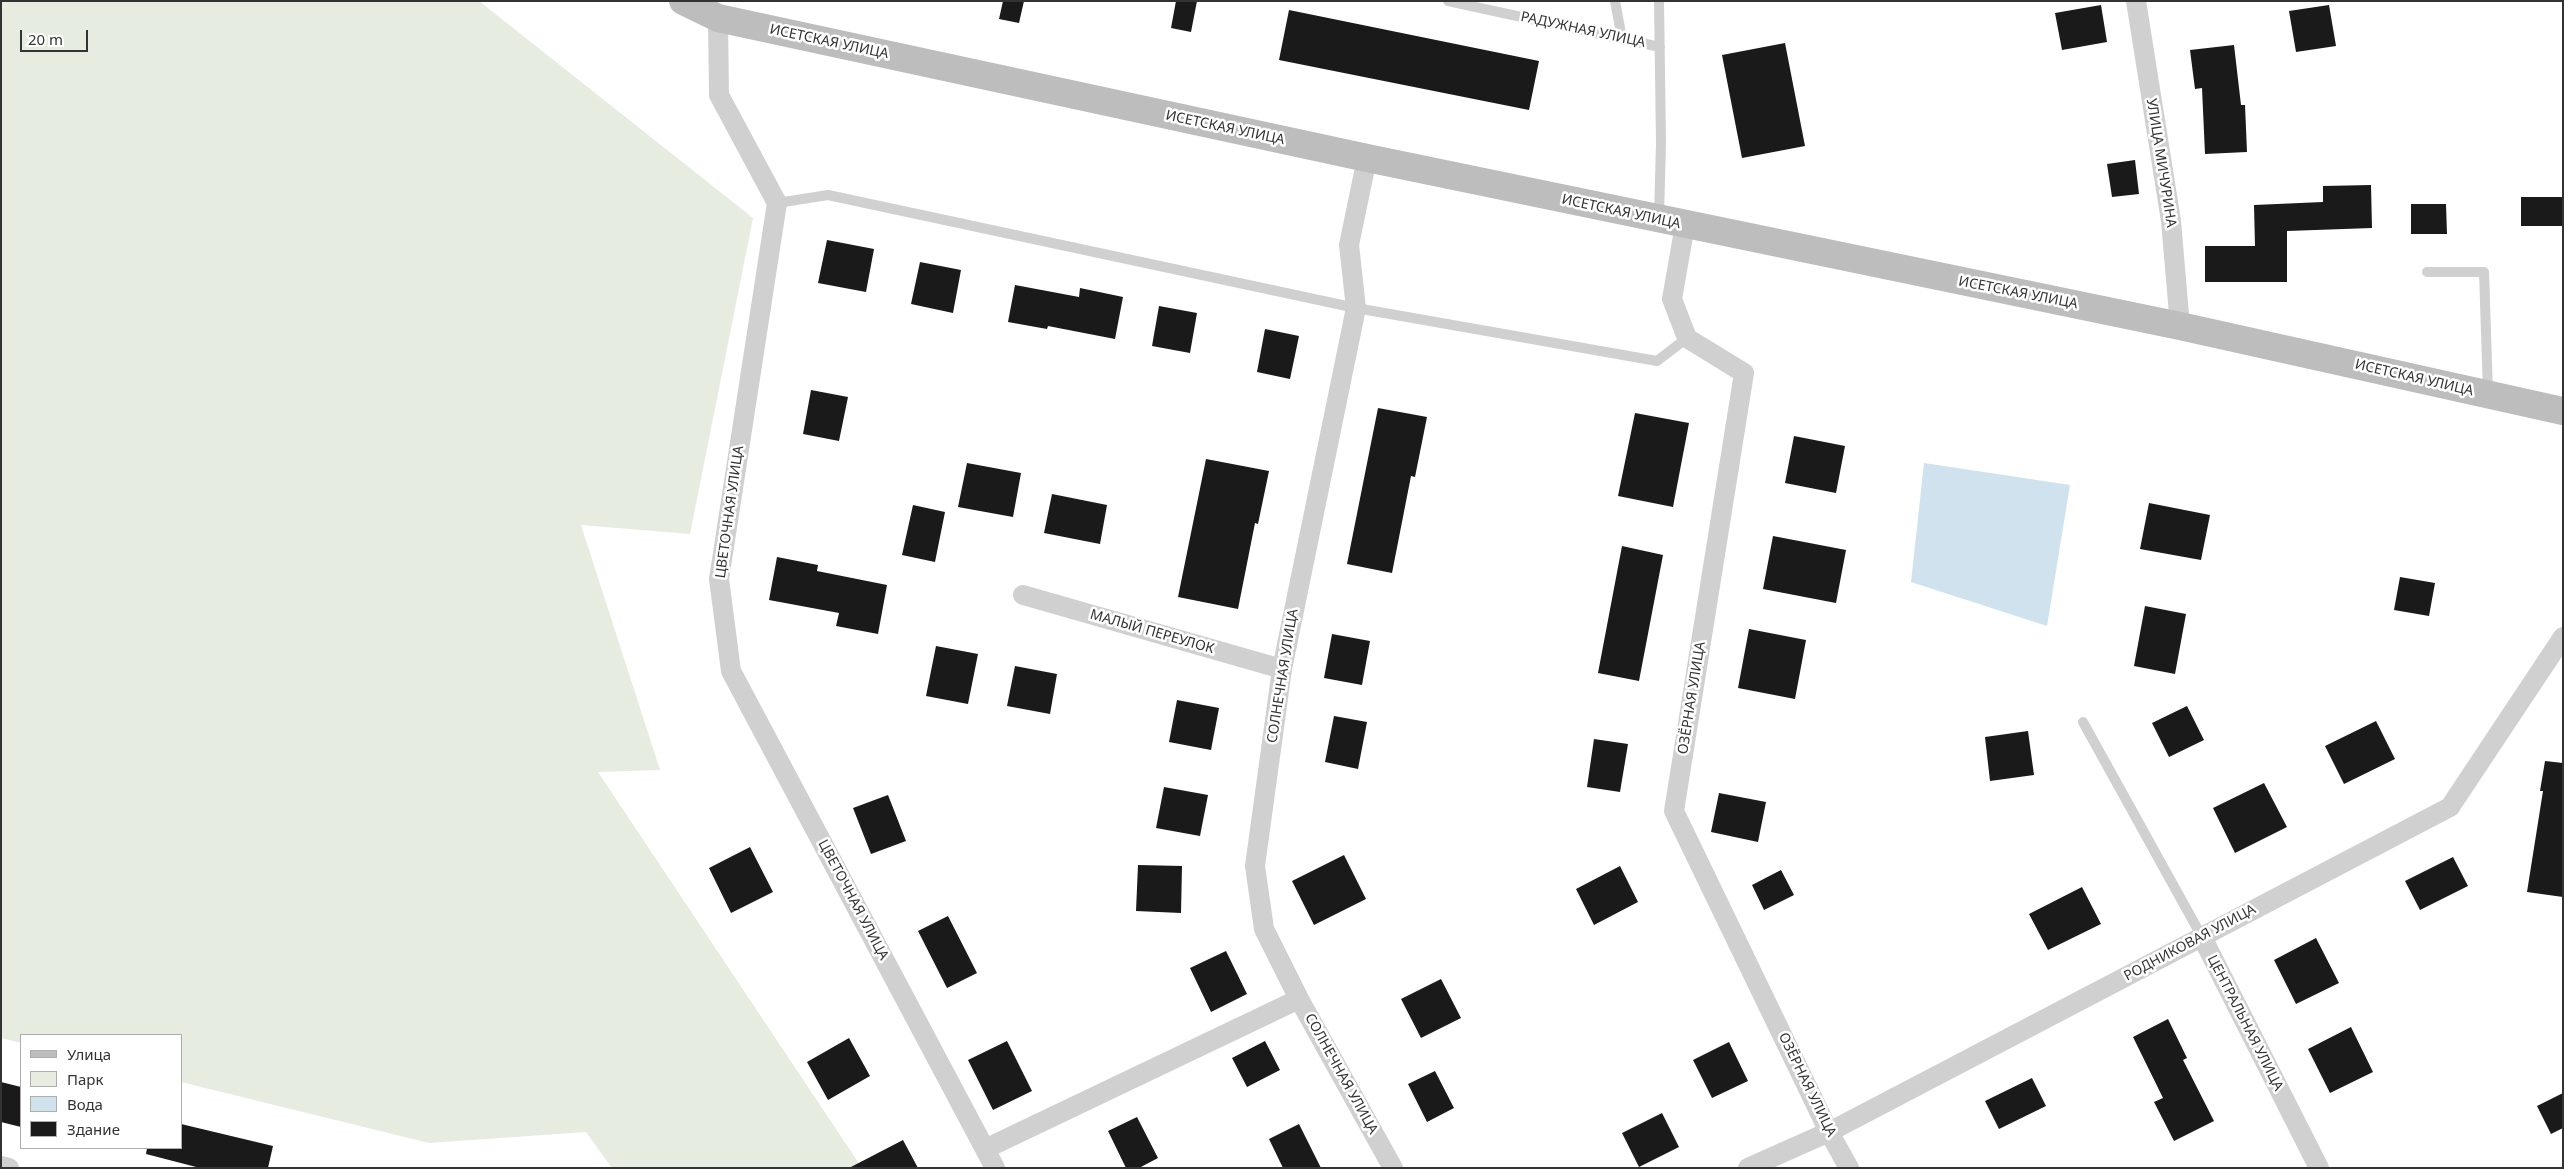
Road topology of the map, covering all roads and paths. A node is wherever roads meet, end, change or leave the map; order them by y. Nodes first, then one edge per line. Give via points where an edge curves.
1 (683, 1) edge
2 (1448, 1) edge
3 (1615, 1) edge
4 (1659, 1) edge
5 (2136, 1) edge
6 (718, 18) junction
7 (1622, 39) junction
8 (1660, 47) junction
9 (1367, 158) junction
10 (777, 203) junction
11 (1672, 222) junction
12 (2426, 272) dead end
13 (1356, 308) junction
14 (2180, 326) junction
15 (1687, 338) junction
16 (2488, 395) junction
17 (2563, 411) edge
18 (1023, 595) dead end
19 (2563, 637) edge
20 (1282, 669) junction
21 (2083, 722) dead end
22 (2202, 937) junction
23 (1299, 999) junction
24 (1829, 1132) junction
25 (985, 1149) junction
26 (1, 1166) edge
27 (9, 1168) edge
28 (996, 1168) edge
29 (1393, 1168) edge
30 (1748, 1168) edge
31 (1849, 1168) edge
32 (2319, 1168) edge

1 - 6 main road, ИСЕТСКАЯ УЛИЦА
2 - 7 lane, РАДУЖНАЯ УЛИЦА
3 - 7 lane
4 - 8 lane
5 - 14 street, УЛИЦА МИЧУРИНА via 2171,221
6 - 9 main road, ИСЕТСКАЯ УЛИЦА
6 - 10 street via 719,96
7 - 8 lane, РАДУЖНАЯ УЛИЦА
8 - 11 lane
9 - 11 main road, ИСЕТСКАЯ УЛИЦА
9 - 13 street, СОЛНЕЧНАЯ УЛИЦА via 1349,245
10 - 13 lane via 828,195
10 - 25 street, ЦВЕТОЧНАЯ УЛИЦА via 718,579 731,671
11 - 14 main road, ИСЕТСКАЯ УЛИЦА
11 - 15 street via 1672,299
12 - 16 lane via 2484,272
13 - 15 lane via 1657,361
13 - 20 street, СОЛНЕЧНАЯ УЛИЦА
14 - 16 main road, ИСЕТСКАЯ УЛИЦА
15 - 24 street, ОЗЁРНАЯ УЛИЦА via 1744,373 1674,810
16 - 17 main road, ИСЕТСКАЯ УЛИЦА
18 - 20 street, МАЛЫЙ ПЕРЕУЛОК
19 - 22 street, РОДНИКОВАЯ УЛИЦА via 2450,807
20 - 23 street, СОЛНЕЧНАЯ УЛИЦА via 1255,866 1264,929
21 - 22 lane, ЦЕНТРАЛЬНАЯ УЛИЦА
22 - 24 street, РОДНИКОВАЯ УЛИЦА
22 - 32 street, ЦЕНТРАЛЬНАЯ УЛИЦА
23 - 25 street
23 - 29 street, СОЛНЕЧНАЯ УЛИЦА
24 - 30 street, РОДНИКОВАЯ УЛИЦА
24 - 31 street, ОЗЁРНАЯ УЛИЦА
25 - 28 street, ЦВЕТОЧНАЯ УЛИЦА
26 - 27 street

